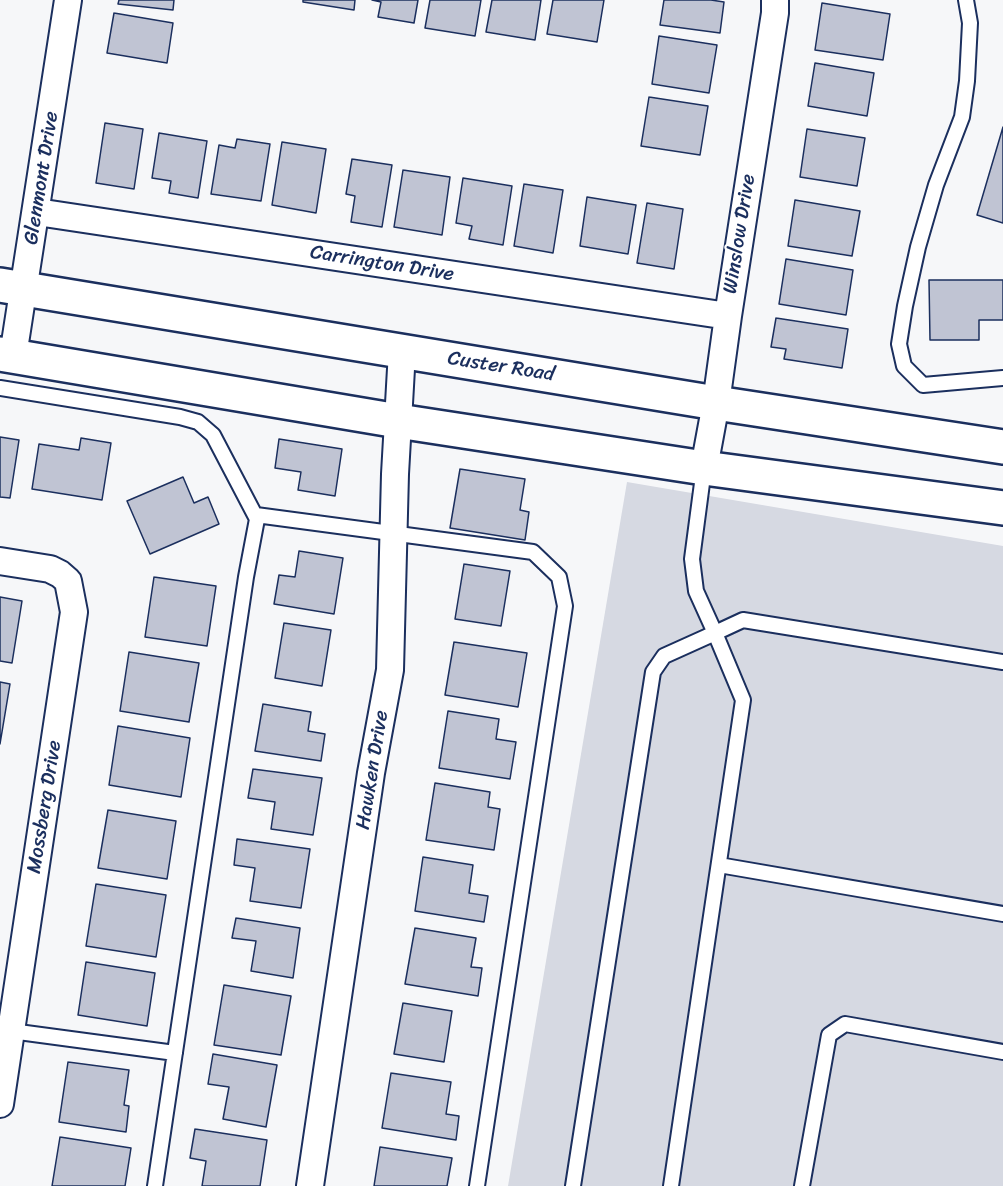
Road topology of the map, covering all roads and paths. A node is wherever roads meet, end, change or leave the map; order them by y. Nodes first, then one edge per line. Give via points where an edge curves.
1 (68, 0) edge
2 (775, 0) edge
3 (966, 0) edge
4 (37, 212) junction
5 (12, 287) edge
6 (728, 316) junction
7 (402, 351) junction
8 (7, 355) edge
9 (1003, 378) edge
10 (0, 388) edge
11 (716, 403) junction
12 (398, 421) junction
13 (1003, 447) edge
14 (704, 468) junction
15 (1003, 508) edge
16 (256, 515) junction
17 (393, 534) junction
18 (0, 561) edge
19 (715, 633) junction
20 (1003, 662) edge
21 (719, 865) junction
22 (1003, 915) edge
23 (11, 1031) junction
24 (1003, 1052) edge
25 (175, 1053) junction
26 (0, 1104) edge
27 (155, 1186) edge
28 (310, 1186) edge
29 (477, 1186) edge
30 (573, 1186) edge
31 (671, 1186) edge
32 (802, 1186) edge

1 - 4 street, Glenmont Drive
2 - 6 street, Winslow Drive
3 - 9 lane via 970,23 962,117 918,247 899,344 904,366 923,385
4 - 5 street, Glenmont Drive
4 - 6 street, Carrington Drive
5 - 7 main road, Custer Road
5 - 8 street, Glenmont Drive
6 - 11 street, Winslow Drive
7 - 11 main road, Custer Road
7 - 12 street, Hawken Drive
8 - 12 main road
10 - 16 lane via 198,422 213,435
11 - 13 main road, Custer Road
11 - 14 street, Winslow Drive
12 - 14 main road
12 - 17 street, Hawken Drive
14 - 15 main road
14 - 19 lane via 692,559 696,591
16 - 17 lane
16 - 25 lane
17 - 28 street, Hawken Drive via 390,670
17 - 29 lane via 533,552 559,577 565,606
18 - 23 street, Mossberg Drive via 60,574 68,581 75,612
19 - 20 lane via 743,620
19 - 21 lane via 743,700
19 - 30 lane via 664,656 654,672
21 - 22 lane
21 - 31 lane
23 - 25 lane
23 - 26 street, Mossberg Drive
24 - 32 lane via 845,1024 829,1035
25 - 27 lane

